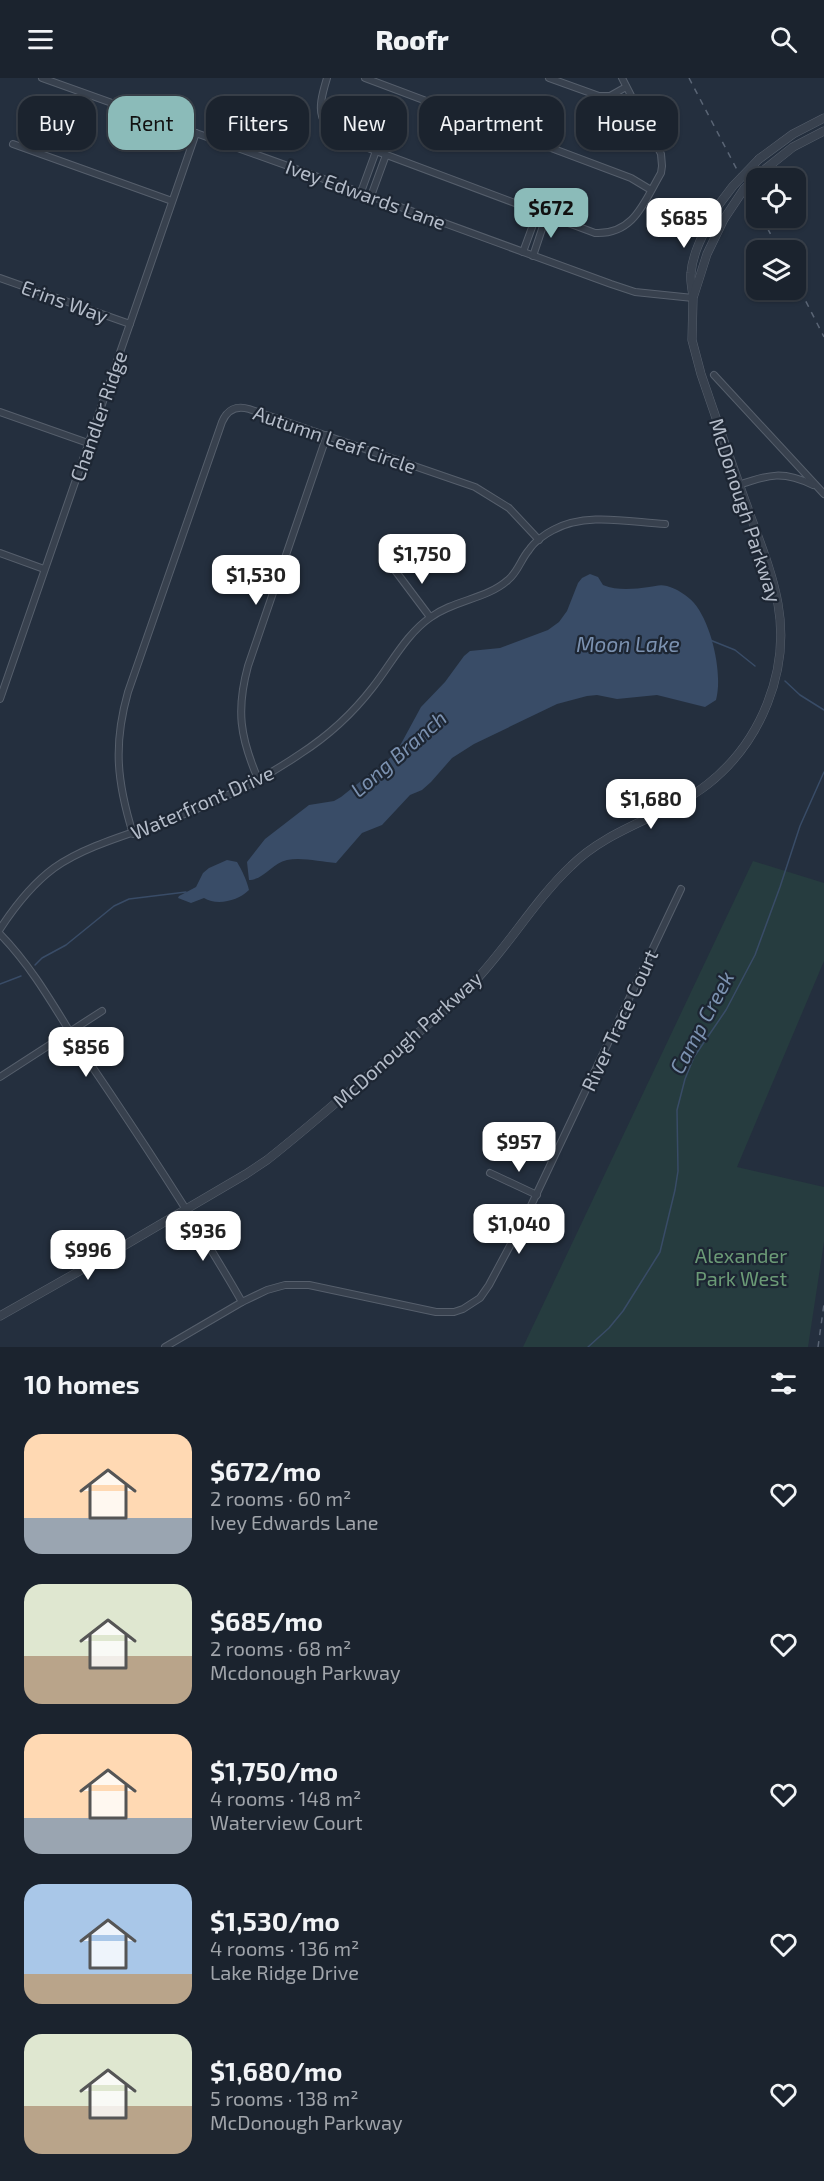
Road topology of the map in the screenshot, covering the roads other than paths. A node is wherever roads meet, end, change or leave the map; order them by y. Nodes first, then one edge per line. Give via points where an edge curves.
1 (42, 78) edge
2 (327, 78) edge
3 (365, 78) edge
4 (549, 78) edge
5 (622, 78) edge
6 (627, 87) junction
7 (323, 96) edge
8 (824, 118) edge
9 (321, 123) edge
10 (316, 124) dead end
11 (824, 131) edge
12 (196, 133) junction
13 (13, 144) dead end
14 (376, 151) joint
15 (386, 154) junction
16 (651, 190) junction
17 (361, 192) junction
18 (371, 196) junction
19 (172, 201) junction
20 (538, 211) junction
21 (547, 214) junction
22 (523, 252) junction
23 (532, 256) junction
24 (0, 278) edge
25 (693, 298) junction
26 (130, 324) junction
27 (714, 375) dead end
28 (0, 412) edge
29 (327, 435) junction
30 (88, 443) junction
31 (739, 485) junction
32 (816, 486) junction
33 (824, 494) edge
34 (665, 524) dead end
35 (539, 540) junction
36 (0, 553) edge
37 (44, 569) junction
38 (394, 569) dead end
39 (430, 617) junction
40 (1, 690) edge
41 (0, 699) edge
42 (258, 779) junction
43 (133, 834) junction
44 (681, 889) dead end
45 (0, 929) edge
46 (0, 934) edge
47 (102, 1011) dead end
48 (70, 1031) junction
49 (0, 1077) edge
50 (490, 1173) dead end
51 (537, 1195) junction
52 (185, 1209) junction
53 (242, 1302) junction
54 (0, 1316) edge
55 (165, 1347) edge

1 - 12 street, Ivey Edwards Lane
2 - 7 street
3 - 16 street via 630,178
4 - 6 street via 599,96 610,96
5 - 6 street
6 - 16 street via 661,154 662,169
8 - 25 street, bridge via 793,134 759,159 717,207 690,274
9 - 10 street
11 - 25 street, McDonough Parkway, bridge via 793,147 744,189 707,254
12 - 17 street, Ivey Edwards Lane
12 - 19 street, Chandler Ridge
13 - 19 street
14 - 15 street
14 - 17 street
15 - 18 street
15 - 20 street
16 - 21 street via 635,218 614,232 595,233
17 - 18 street, Ivey Edwards Lane
18 - 22 street, Ivey Edwards Lane
19 - 26 street, Chandler Ridge
20 - 21 street
20 - 22 street
21 - 23 street
22 - 23 street, Ivey Edwards Lane
23 - 25 street, Ivey Edwards Lane via 635,292
24 - 26 street, Erins Way
25 - 31 street, McDonough Parkway via 695,353
26 - 30 street, Chandler Ridge
27 - 32 street
28 - 30 street
29 - 35 street, Autumn Leaf Circle via 475,488 509,508
29 - 42 street via 242,691 242,729
29 - 43 street, Autumn Leaf Circle via 244,407 233,409 223,419 123,713 120,783
30 - 37 street, Chandler Ridge
31 - 32 street via 764,476 782,475
31 - 52 street, McDonough Parkway via 773,581 781,629 770,697 740,753 697,791 581,856 451,1005 267,1160
32 - 33 street
34 - 35 street, Waterfront Drive via 573,522
35 - 39 street, Waterfront Drive via 504,583
36 - 37 street
37 - 40 street, Chandler Ridge
38 - 39 street
39 - 42 street, Waterfront Drive via 340,724 301,754
40 - 41 street, Chandler Ridge
42 - 43 street, Waterfront Drive
43 - 45 street, Waterfront Drive via 74,856 54,868 21,898
44 - 51 street, River Trace Court
46 - 48 street via 30,968
47 - 48 street
48 - 49 street
48 - 52 street
50 - 51 street
51 - 53 street, River Trace Court via 489,1285 480,1298 463,1309 419,1309 298,1284 267,1290
52 - 53 street
52 - 54 street, McDonough Parkway
53 - 55 street, River Trace Court

